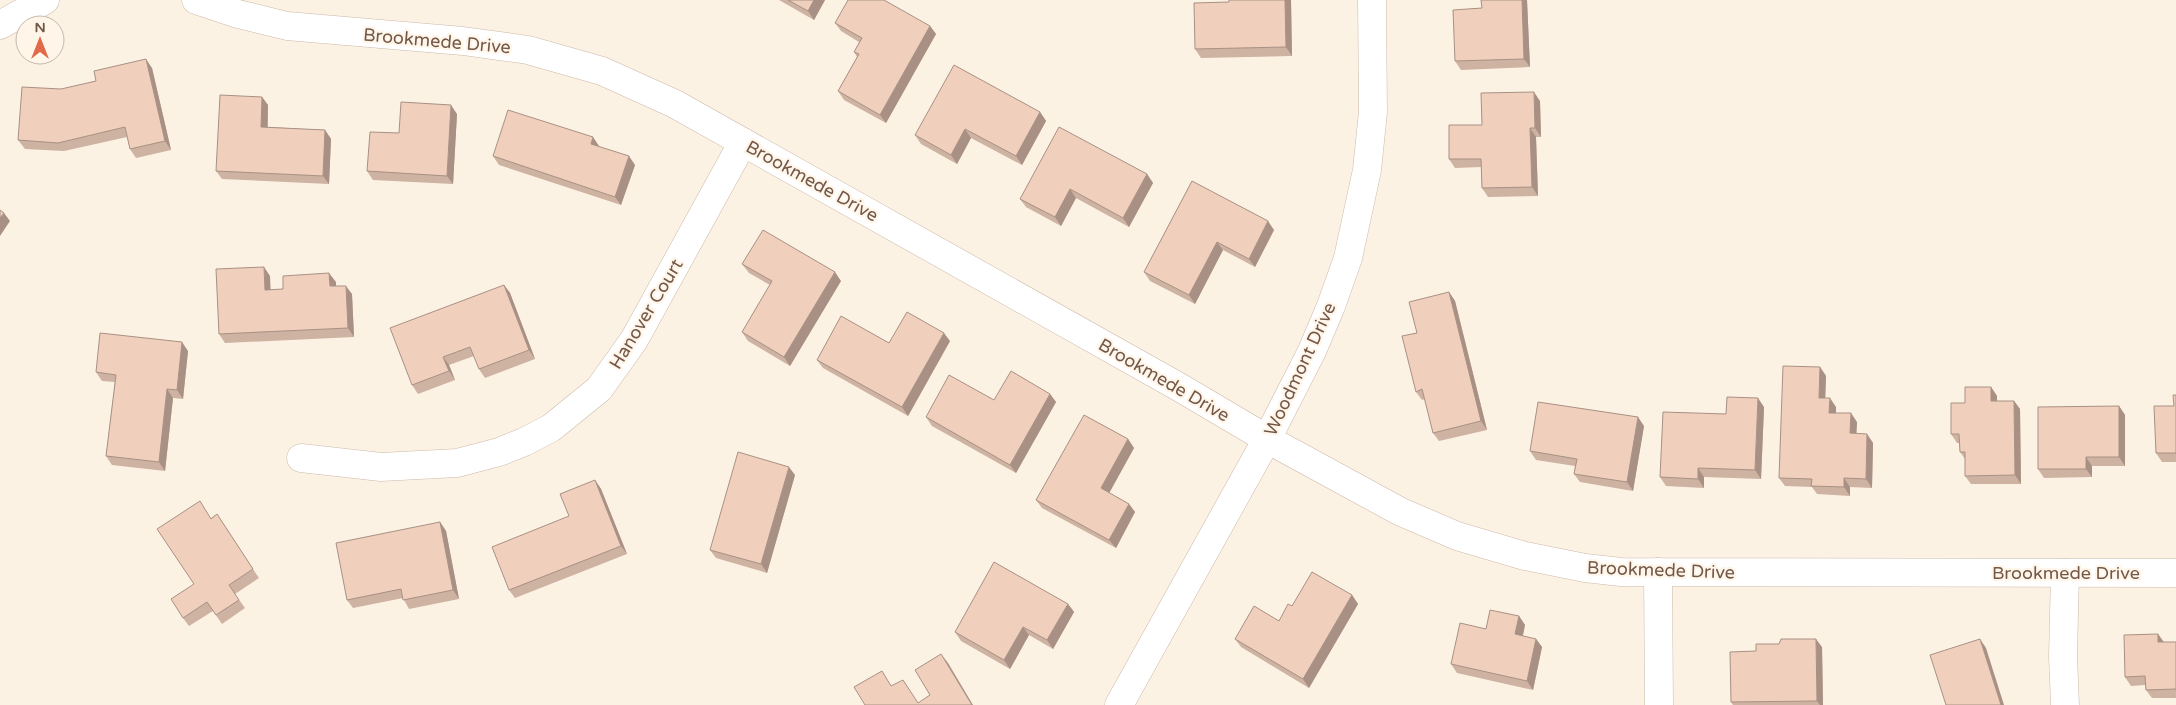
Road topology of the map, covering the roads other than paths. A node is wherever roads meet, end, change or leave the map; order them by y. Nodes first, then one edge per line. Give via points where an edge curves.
1 (45, 0) edge
2 (196, 0) edge
3 (1372, 0) edge
4 (0, 25) edge
5 (743, 142) junction
6 (1267, 439) junction
7 (301, 458) dead end
8 (1658, 572) junction
9 (2065, 573) junction
10 (2176, 573) edge
11 (1120, 705) edge
12 (1659, 705) edge
13 (2065, 705) edge

1 - 4 street
2 - 5 street, Brookmede Drive via 287,26 463,41 528,50 602,71 675,104
3 - 6 street, Woodmont Drive via 1373,112 1367,170 1348,258 1312,352
5 - 6 street, Brookmede Drive
5 - 7 street, Hanover Court via 634,340 599,388 551,428 499,452 457,463 381,467
6 - 8 street, Brookmede Drive via 1402,512 1457,536 1524,556 1584,568
6 - 11 street, Woodmont Drive
8 - 9 street, Brookmede Drive
8 - 12 street
9 - 10 street, Brookmede Drive
9 - 13 street

